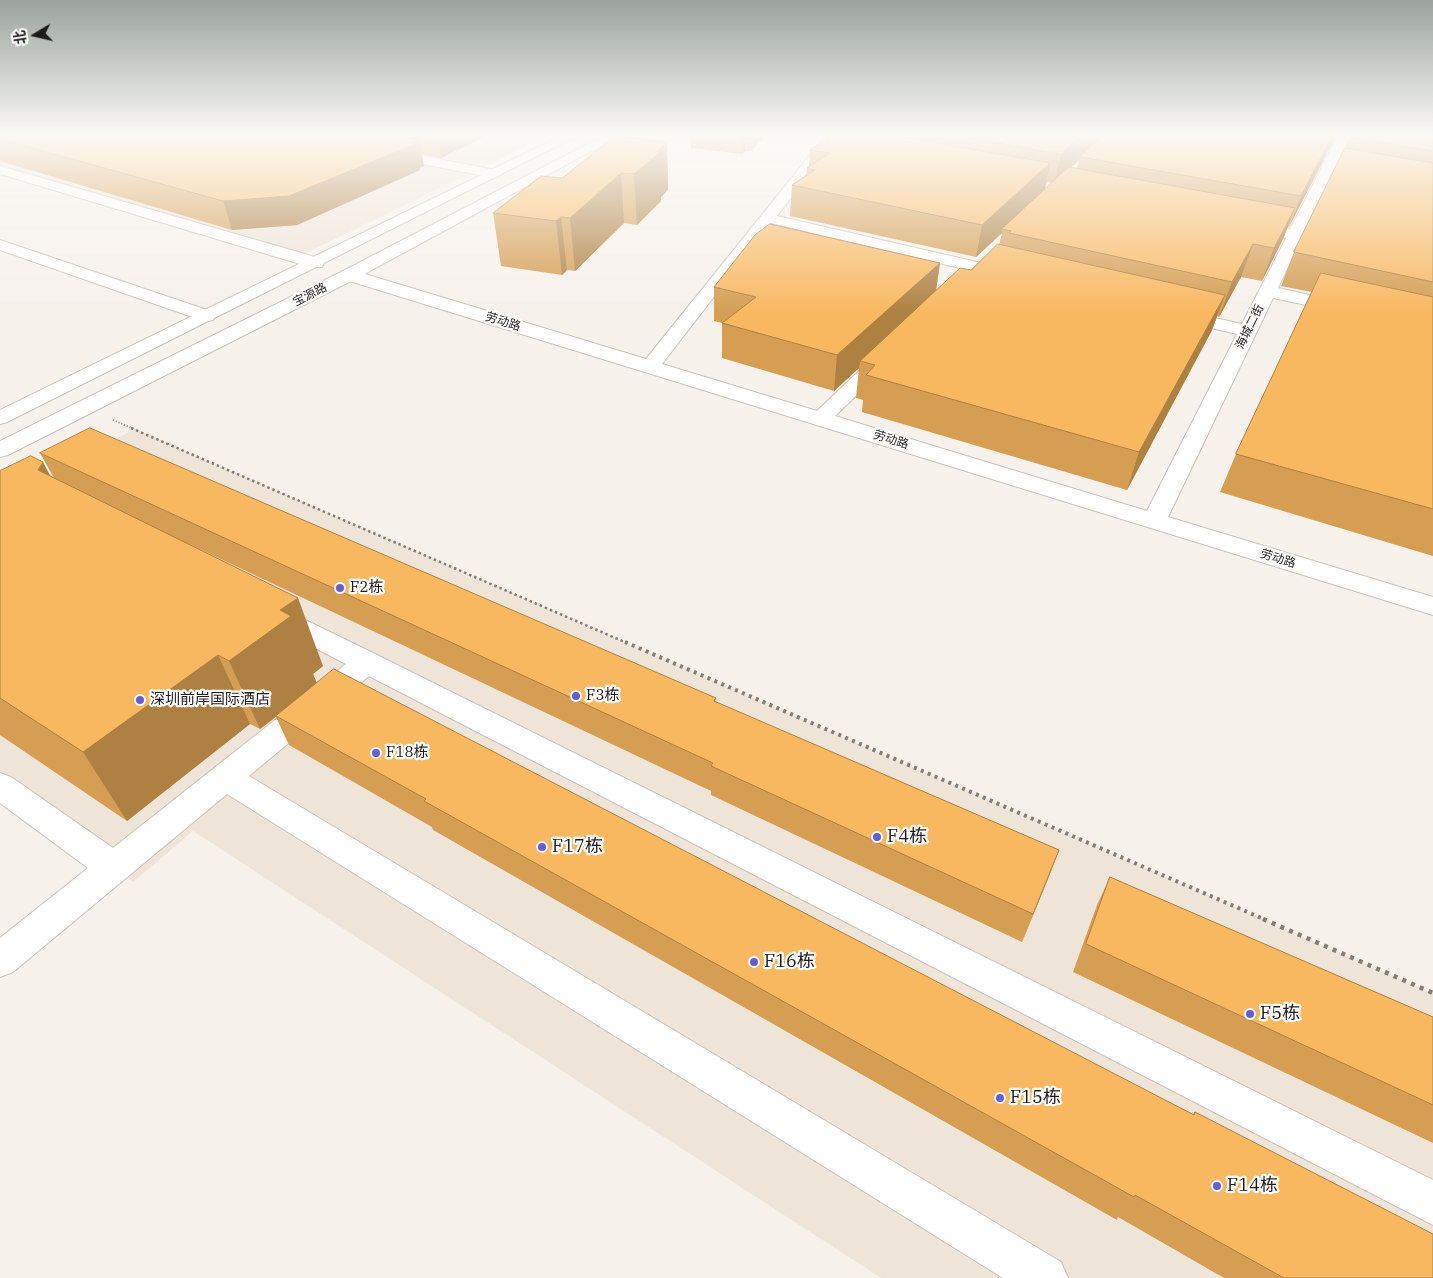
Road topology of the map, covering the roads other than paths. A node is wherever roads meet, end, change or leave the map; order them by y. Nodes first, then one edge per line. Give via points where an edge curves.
1 (79, 194) edge
2 (456, 194) edge
3 (504, 194) edge
4 (787, 194) edge
5 (1319, 194) edge
6 (768, 218) junction
7 (1238, 224) edge
8 (1295, 235) junction
9 (0, 245) edge
10 (992, 254) edge
11 (316, 264) junction
12 (978, 267) junction
13 (349, 275) junction
14 (1026, 279) edge
15 (964, 281) edge
16 (1267, 291) junction
17 (1161, 311) edge
18 (1362, 312) edge
19 (207, 316) junction
20 (1248, 331) junction
21 (899, 343) edge
22 (650, 367) junction
23 (0, 418) edge
24 (820, 419) junction
25 (0, 450) edge
26 (1154, 521) junction
27 (252, 604) edge
28 (1433, 606) edge
29 (367, 662) junction
30 (225, 777) junction
31 (0, 786) edge
32 (114, 868) junction
33 (0, 960) edge
34 (1433, 1203) edge
35 (1045, 1278) edge

1 - 11 street
2 - 11 street, 宝源路
3 - 13 street, 宝源路
4 - 6 street
5 - 8 street, 海城二街
6 - 12 street
6 - 22 street
7 - 8 street
8 - 16 street, 海城二街
9 - 19 street
10 - 12 street
11 - 19 street, 宝源路
12 - 14 street
12 - 15 street
13 - 22 street, 劳动路
13 - 25 street, 宝源路
16 - 18 street
16 - 20 street, 海城二街
17 - 20 street
19 - 23 street, 宝源路
20 - 26 street, 海城二街
21 - 24 street
22 - 24 street, 劳动路
24 - 26 street, 劳动路
26 - 28 street, 劳动路
27 - 29 street
29 - 30 street
29 - 34 street
30 - 32 street
30 - 35 street
31 - 32 street
32 - 33 street

